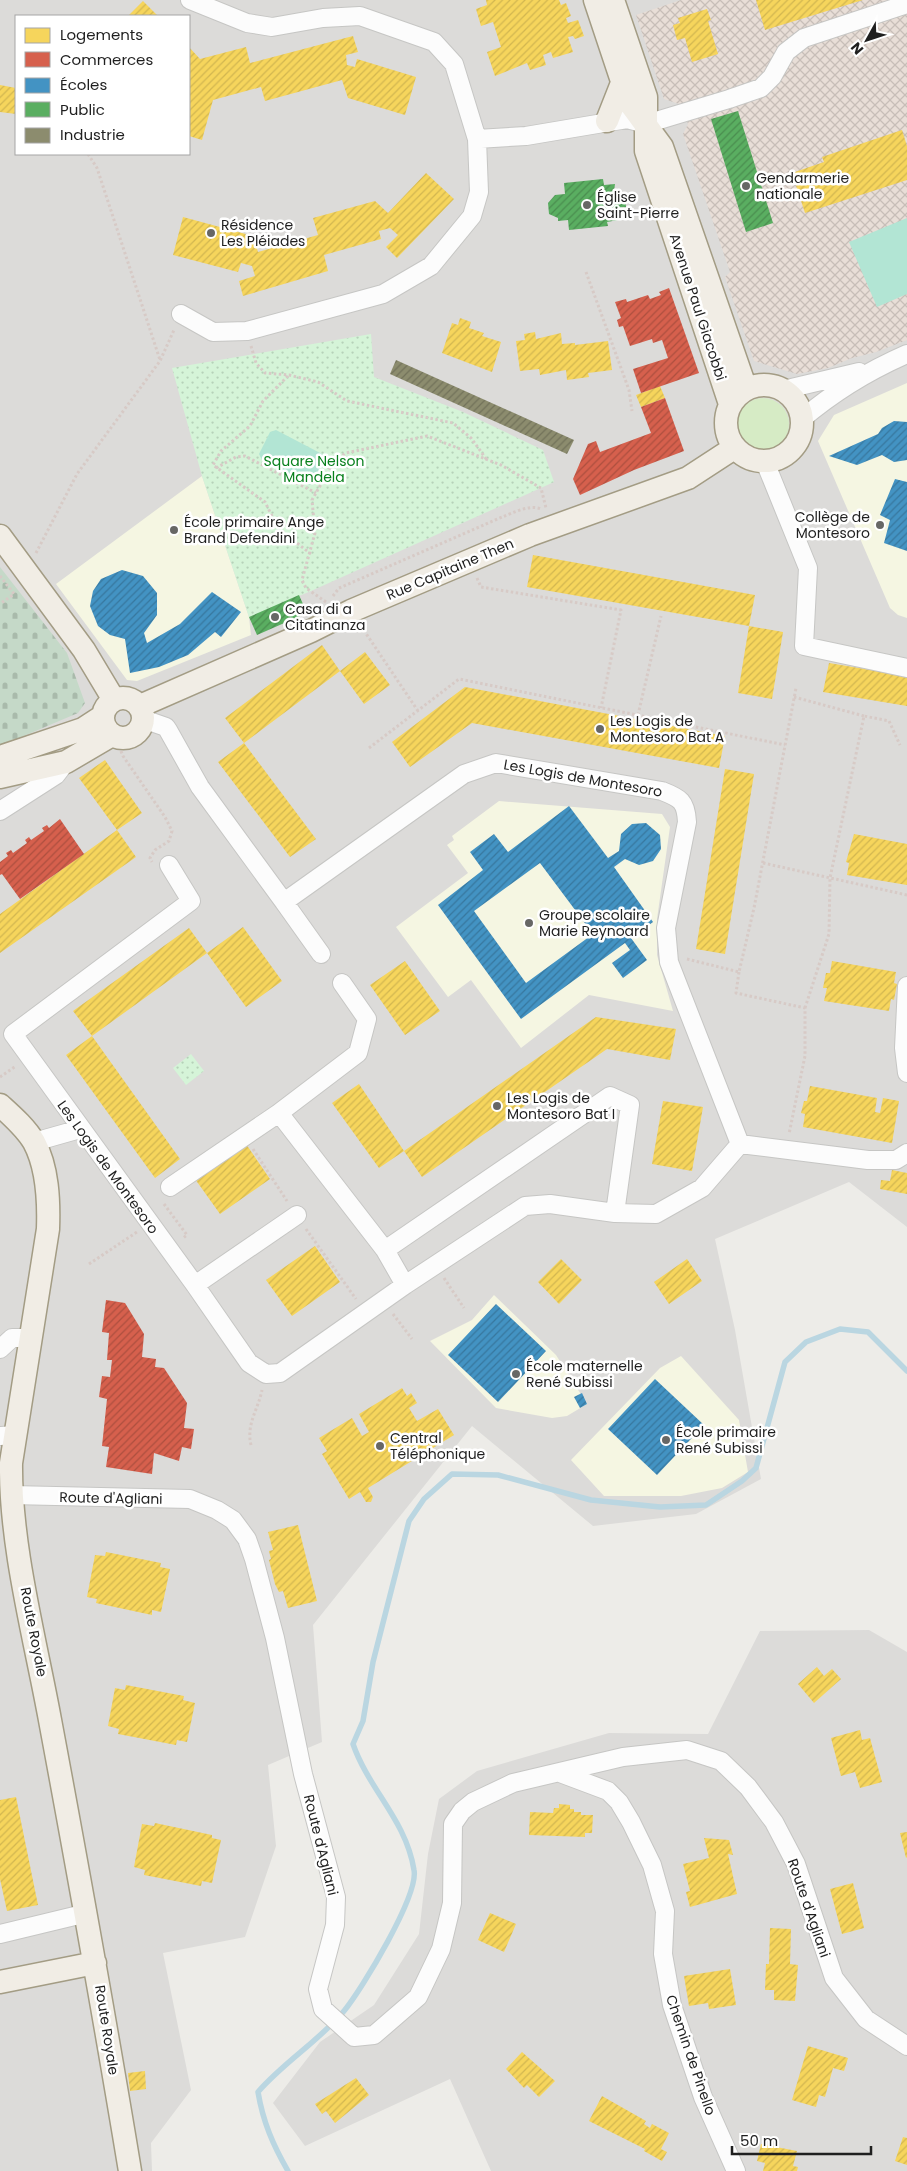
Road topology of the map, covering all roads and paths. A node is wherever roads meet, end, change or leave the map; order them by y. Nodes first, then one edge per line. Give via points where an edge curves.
1 (190, 0) edge
2 (595, 0) edge
3 (613, 0) edge
4 (907, 4) edge
5 (622, 83) junction
6 (606, 122) junction
7 (646, 124) junction
8 (477, 139) junction
9 (89, 155) edge
10 (586, 272) dead end
11 (180, 314) joint
12 (247, 331) junction
13 (907, 354) edge
14 (160, 361) junction
15 (874, 368) junction
16 (289, 375) junction
17 (783, 390) junction
18 (738, 397) junction
19 (632, 411) dead end
20 (802, 419) junction
21 (734, 448) junction
22 (488, 460) junction
23 (766, 462) junction
24 (216, 468) junction
25 (316, 493) junction
26 (0, 536) edge
27 (311, 554) junction
28 (471, 560) junction
29 (27, 572) junction
30 (0, 576) edge
31 (0, 604) edge
32 (351, 611) junction
33 (661, 616) dead end
34 (907, 668) edge
35 (796, 688) dead end
36 (794, 697) junction
37 (601, 708) junction
38 (418, 711) junction
39 (141, 713) junction
40 (638, 715) junction
41 (864, 716) junction
42 (112, 722) junction
43 (48, 740) junction
44 (785, 745) junction
45 (900, 745) dead end
46 (369, 748) dead end
47 (0, 757) edge
48 (66, 762) junction
49 (31, 771) junction
50 (0, 777) edge
51 (7, 807) edge
52 (763, 863) junction
53 (161, 865) joint
54 (830, 878) junction
55 (907, 895) edge
56 (284, 902) junction
57 (321, 954) dead end
58 (669, 962) junction
59 (739, 972) junction
60 (342, 983) dead end
61 (907, 986) edge
62 (805, 1008) junction
63 (906, 1048) edge
64 (907, 1074) edge
65 (0, 1105) edge
66 (279, 1113) junction
67 (80, 1129) junction
68 (34, 1142) junction
69 (740, 1144) junction
70 (787, 1150) junction
71 (907, 1153) edge
72 (170, 1187) joint
73 (615, 1213) junction
74 (297, 1216) dead end
75 (150, 1224) junction
76 (168, 1248) junction
77 (385, 1250) junction
78 (89, 1264) dead end
79 (435, 1265) junction
80 (195, 1285) junction
81 (405, 1285) junction
82 (383, 1302) junction
83 (464, 1308) dead end
84 (31, 1338) junction
85 (412, 1339) dead end
86 (0, 1348) edge
87 (266, 1374) junction
88 (8, 1436) edge
89 (251, 1445) dead end
90 (11, 1495) junction
91 (560, 1773) junction
92 (87, 1913) junction
93 (0, 1934) edge
94 (95, 1963) junction
95 (0, 1982) edge
96 (907, 2046) edge
97 (130, 2171) edge
98 (736, 2171) edge

1 - 8 street via 247,23 272,27 360,16 434,42 454,64
2 - 5 main road
3 - 7 main road, Avenue Paul Giacobbi via 646,97
4 - 7 street via 804,38 786,52 772,77 761,88
5 - 6 main road
5 - 7 main road via 630,102
6 - 7 street via 627,119
6 - 8 street via 526,136
7 - 18 main road, Avenue Paul Giacobbi via 646,151
8 - 12 street via 478,192 472,216 432,266 383,294
9 - 14 path via 97,168
10 - 19 path via 629,390
11 - 12 street via 213,332
11 - 14 path
12 - 16 path via 256,364 265,373
13 - 15 street
14 - 29 path via 77,474
15 - 17 street
15 - 20 street via 839,389
16 - 22 path via 318,382 348,401 453,422
16 - 24 path via 263,401 250,426 221,451 212,466
17 - 18 main road via 771,385 758,385
17 - 20 main road via 796,402
18 - 21 main road via 726,427
20 - 23 main road via 802,431 793,448 778,459
21 - 23 main road via 754,460
21 - 28 main road, Rue Capitaine Then via 688,478 530,535
22 - 25 path via 426,436 346,453 333,463
22 - 27 path via 541,488 547,511 536,507 502,517 339,588 328,604 306,588 302,580
23 - 34 street via 808,568 804,646
24 - 25 path via 244,456
24 - 27 path via 265,502 284,533
25 - 27 path via 312,500 315,533
26 - 29 main road
28 - 32 main road, Rue Capitaine Then
28 - 37 path via 481,588 621,610
29 - 42 main road via 84,650
30 - 31 path via 14,594
32 - 38 path
32 - 39 main road, Rue Capitaine Then
33 - 40 path
35 - 36 path
36 - 41 path
36 - 44 path
37 - 38 path via 460,679
37 - 40 path
38 - 46 path
39 - 42 main road via 128,698
39 - 42 main road via 142,726 132,736
39 - 56 street via 166,727 200,787
40 - 44 path
41 - 45 path via 889,721
41 - 54 path
42 - 43 main road
42 - 48 main road
42 - 53 path via 123,756 172,831 169,841 155,850 150,858
43 - 47 main road
43 - 49 street
44 - 52 path
48 - 49 main road
48 - 51 street via 56,775
49 - 50 main road
49 - 51 street
52 - 54 path
52 - 59 path
53 - 67 street, Les Logis de Montesoro via 192,901 13,1034
54 - 55 path
54 - 62 path via 829,934
56 - 57 street
56 - 58 street, Les Logis de Montesoro via 464,774 496,763 662,791 678,798 687,809 687,822 666,928
58 - 59 path via 691,959
58 - 69 street, Les Logis de Montesoro
59 - 62 path via 736,993
60 - 66 street via 368,1019 358,1053
61 - 63 street
62 - 70 path via 805,1056
63 - 64 street
65 - 68 main road, Route Royale
66 - 72 street
66 - 77 street
67 - 68 street
67 - 75 street, Les Logis de Montesoro
68 - 84 main road, Route Royale via 44,1171 48,1229
69 - 70 street
69 - 73 street via 702,1188 687,1198 656,1214
70 - 71 street via 868,1160 896,1160
72 - 76 path via 158,1196 187,1235
73 - 77 street via 630,1105 610,1096
73 - 79 street via 550,1204 525,1206
74 - 80 street
75 - 76 street, Les Logis de Montesoro
75 - 78 path
76 - 80 street, Les Logis de Montesoro
77 - 81 street
79 - 81 street
79 - 83 path
80 - 87 street, Les Logis de Montesoro via 249,1364
81 - 82 street
82 - 85 path
82 - 87 street via 280,1373
84 - 86 street via 12,1338
84 - 88 main road, Route Royale
87 - 89 path via 259,1405 248,1431
88 - 90 main road, Route Royale
90 - 91 street, Route d'Agliani via 190,1500 228,1517 248,1539 275,1638 303,1774 336,1897 335,1925 318,1989 323,2009 354,2037 374,2035 418,1997 441,1949 452,1903 453,1824 462,1811 512,1783
90 - 92 main road, Route Royale via 25,1587
91 - 96 street, Route d'Agliani via 623,1757 686,1750 721,1761 748,1787 774,1822 796,1864 834,1978 866,2019
91 - 98 street, Chemin de Pinello via 608,1791 619,1802 652,1865 665,1911 663,1954 672,2005 703,2098
92 - 93 street
92 - 94 main road, Route Royale
94 - 95 main road
94 - 97 main road, Route Royale

